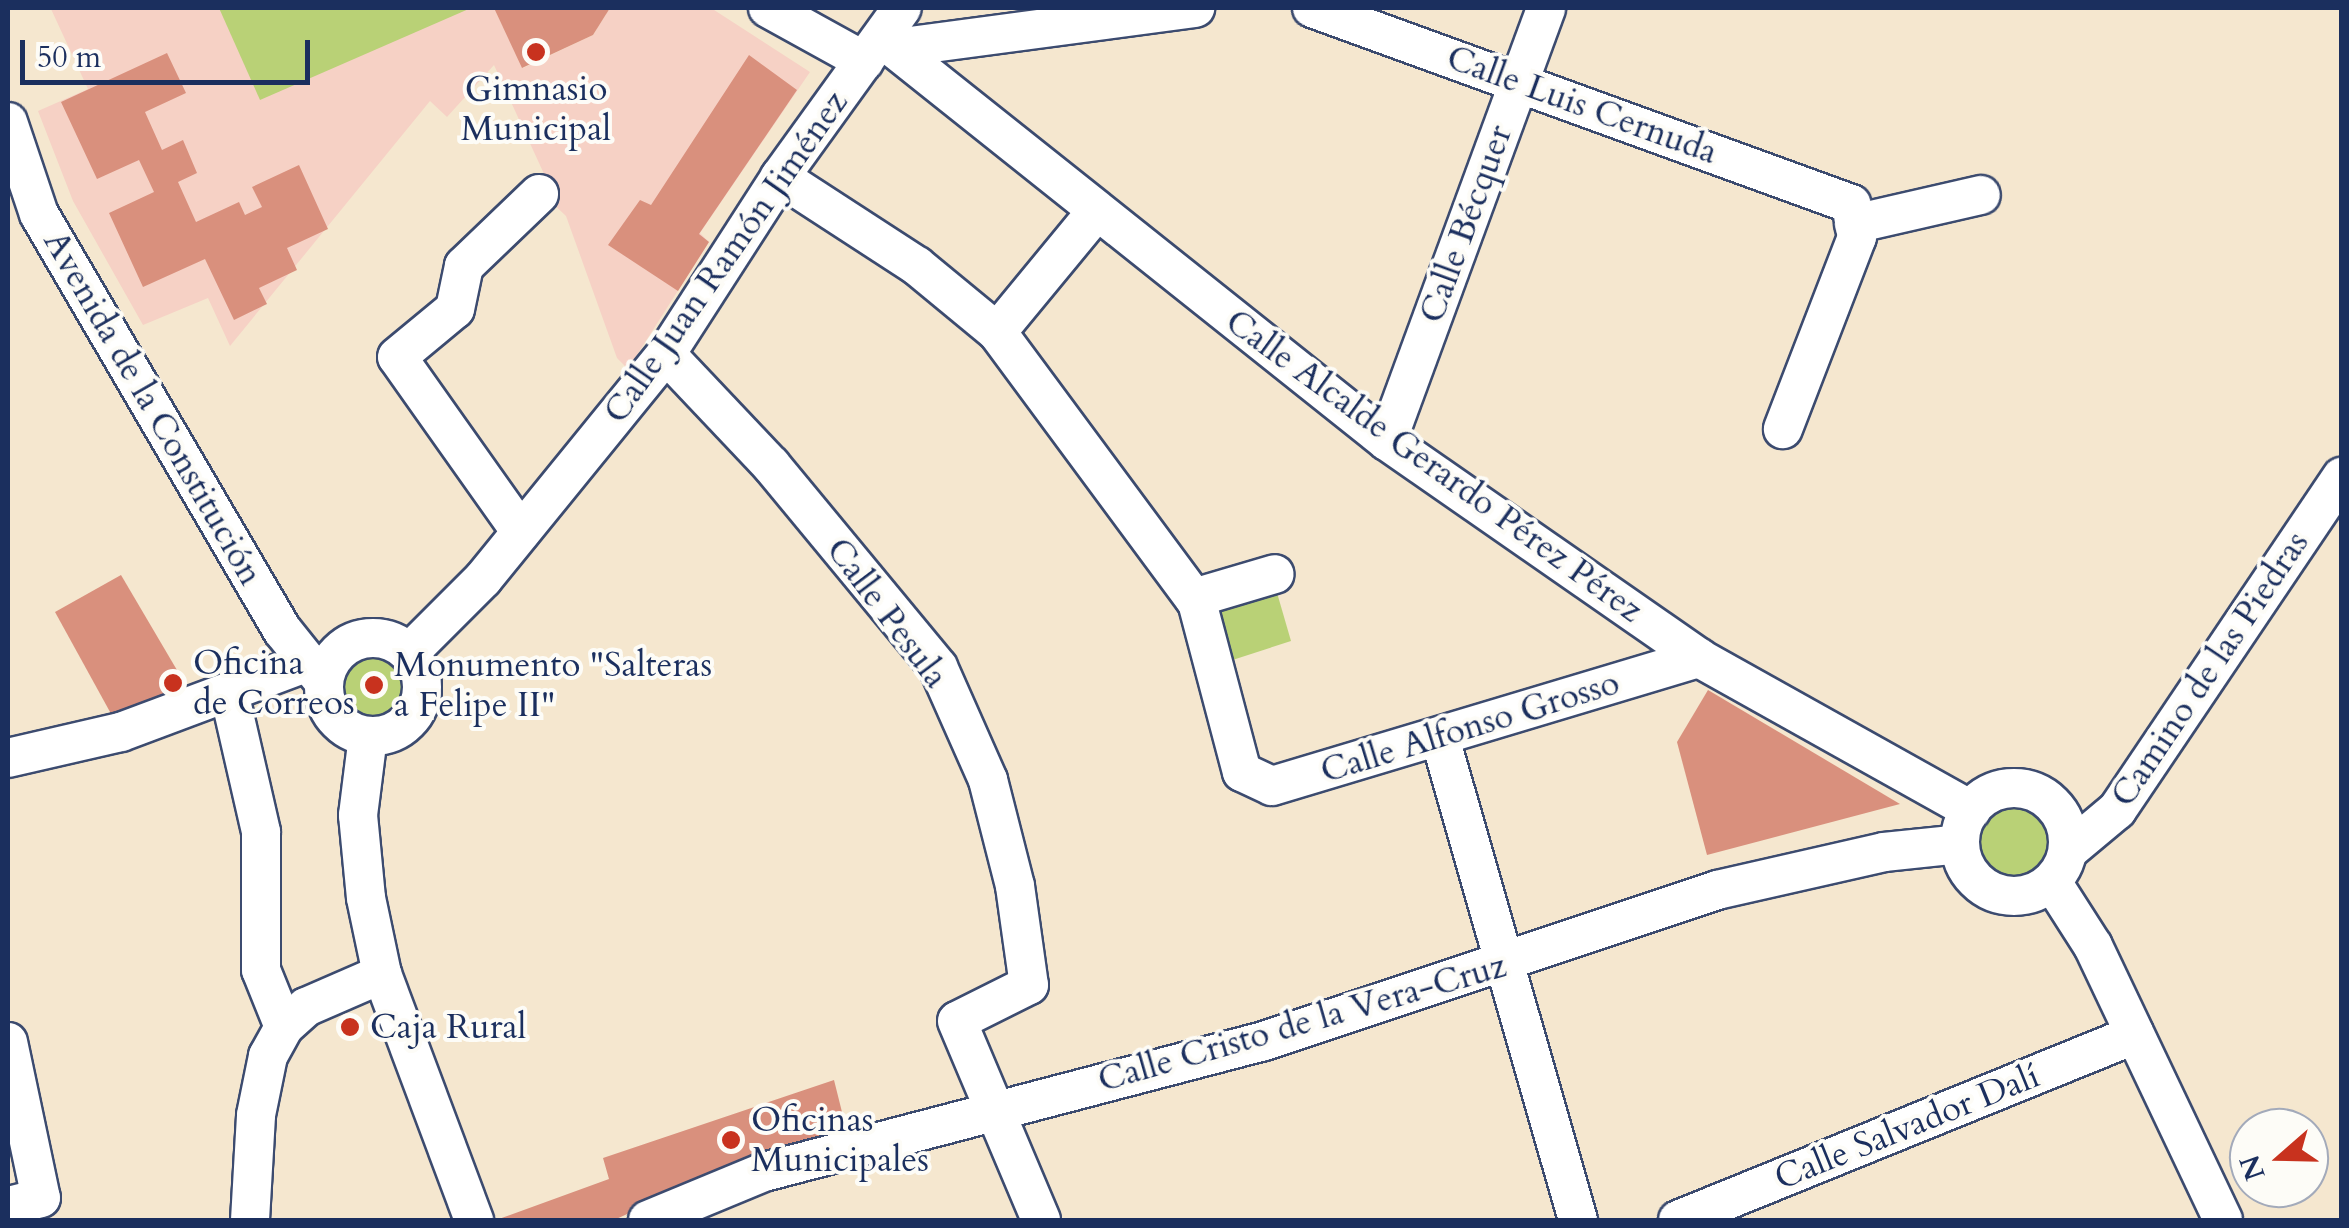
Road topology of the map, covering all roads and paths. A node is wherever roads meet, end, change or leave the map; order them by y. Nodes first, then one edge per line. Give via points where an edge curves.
1 (768, 8) edge
2 (1195, 8) edge
3 (1312, 8) edge
4 (1546, 8) edge
5 (886, 39) edge
6 (1518, 81) junction
7 (8, 122) edge
8 (780, 177) junction
9 (539, 194) dead end
10 (1981, 195) dead end
11 (1096, 212) junction
12 (1853, 214) junction
13 (998, 332) junction
14 (666, 354) junction
15 (1783, 430) dead end
16 (1388, 441) junction
17 (2342, 476) edge
18 (521, 532) junction
19 (1276, 574) dead end
20 (1194, 598) junction
21 (409, 653) junction
22 (1699, 658) junction
23 (315, 672) junction
24 (228, 692) junction
25 (368, 736) junction
26 (1440, 738) junction
27 (8, 758) edge
28 (1965, 826) junction
29 (2060, 866) junction
30 (1505, 964) junction
31 (382, 974) junction
32 (284, 1027) junction
33 (2136, 1034) junction
34 (8, 1042) edge
35 (991, 1110) junction
36 (8, 1206) edge
37 (1730, 1210) edge
38 (250, 1220) edge
39 (474, 1220) edge
40 (648, 1220) edge
41 (1041, 1220) edge
42 (1578, 1220) edge
43 (1678, 1220) edge
44 (2223, 1220) edge

1 - 5 street, Calle Alcalde Gerardo Pérez Pérez
2 - 5 street
3 - 6 street, Calle Luis Cernuda
4 - 6 street, Calle Bécquer
5 - 8 street, Calle Juan Ramón Jiménez
5 - 11 street, Calle Alcalde Gerardo Pérez Pérez
6 - 12 street, Calle Luis Cernuda
6 - 16 street, Calle Bécquer
7 - 23 street, Avenida de la Constitución via 40,214 283,631
8 - 13 street via 917,266
8 - 14 street, Calle Juan Ramón Jiménez
9 - 18 street via 464,266 454,308 397,357
10 - 12 street
11 - 13 street
11 - 16 street, Calle Alcalde Gerardo Pérez Pérez
12 - 15 street via 1856,238
13 - 20 street
14 - 18 street, Calle Juan Ramón Jiménez
14 - 35 street, Calle Pesula via 771,465 938,667 988,780 1015,886 1028,984 957,1022
16 - 22 street, Calle Alcalde Gerardo Pérez Pérez
17 - 29 street, Camino de las Piedras via 2118,810
18 - 21 street, Calle Juan Ramón Jiménez
19 - 20 street
20 - 26 street, Calle Alfonso Grosso via 1242,772 1272,786
21 - 23 street via 381,638 349,643
21 - 25 street via 422,683 420,700 401,728
22 - 26 street, Calle Alfonso Grosso
22 - 28 street, Calle Alcalde Gerardo Pérez Pérez
23 - 24 street
23 - 25 street via 340,724
24 - 27 street via 121,732
24 - 32 street via 261,832 262,970
25 - 31 street via 358,814
26 - 30 street
28 - 29 street via 1972,877 2002,896 2020,897
28 - 29 street via 2000,790 2036,792 2062,816
28 - 30 street, Calle Cristo de la Vera-Cruz via 1796,869
29 - 33 street
30 - 35 street, Calle Cristo de la Vera-Cruz via 1264,1041
30 - 42 street
31 - 32 street via 306,1007
31 - 39 street
32 - 38 street via 268,1056 256,1115
33 - 37 street, Calle Salvador Dalí
33 - 44 street
34 - 36 street via 41,1198
35 - 40 street, Calle Cristo de la Vera-Cruz via 764,1172
35 - 41 street
37 - 43 street, Calle Salvador Dalí

